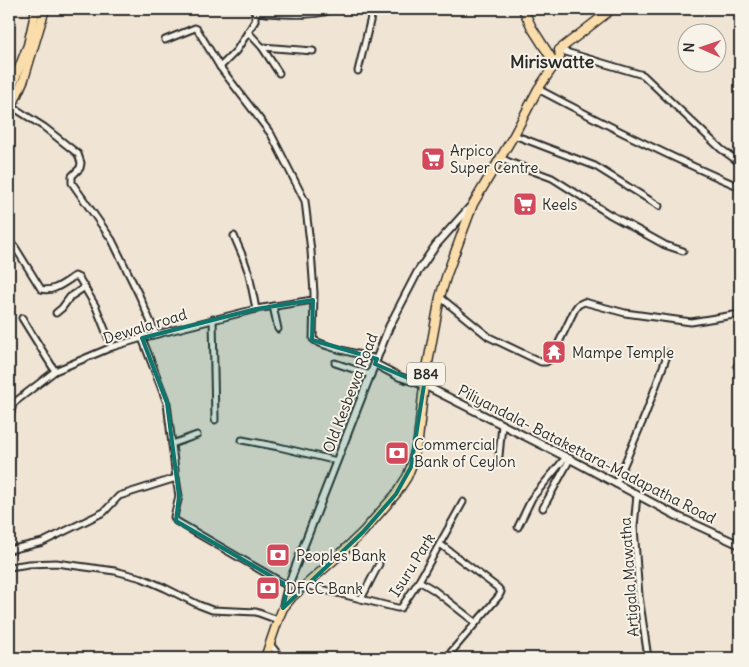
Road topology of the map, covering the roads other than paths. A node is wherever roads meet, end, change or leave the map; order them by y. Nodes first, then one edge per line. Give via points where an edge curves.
1 (11, 9) edge
2 (36, 9) edge
3 (45, 9) edge
4 (331, 9) edge
5 (373, 9) edge
6 (522, 9) edge
7 (612, 9) edge
8 (254, 11) edge
9 (267, 11) edge
10 (9, 18) edge
11 (248, 32) junction
12 (165, 40) dead end
13 (262, 47) junction
14 (559, 50) junction
15 (313, 51) dead end
16 (555, 64) junction
17 (220, 67) junction
18 (358, 71) dead end
19 (279, 73) dead end
20 (538, 89) junction
21 (9, 94) edge
22 (10, 108) edge
23 (514, 135) junction
24 (501, 158) junction
25 (740, 163) edge
26 (740, 187) edge
27 (473, 204) junction
28 (659, 206) dead end
29 (234, 236) dead end
30 (15, 247) dead end
31 (682, 251) dead end
32 (85, 287) junction
33 (440, 297) junction
34 (313, 300) junction
35 (273, 306) junction
36 (256, 309) junction
37 (56, 314) dead end
38 (740, 314) edge
39 (22, 318) dead end
40 (213, 319) junction
41 (278, 328) dead end
42 (156, 334) junction
43 (142, 338) junction
44 (112, 347) junction
45 (668, 352) dead end
46 (376, 362) junction
47 (335, 363) dead end
48 (55, 372) junction
49 (371, 375) junction
50 (424, 385) junction
51 (9, 420) edge
52 (215, 420) dead end
53 (502, 425) junction
54 (197, 435) dead end
55 (242, 440) dead end
56 (172, 444) junction
57 (499, 456) dead end
58 (568, 458) junction
59 (336, 462) junction
60 (176, 478) junction
61 (616, 484) junction
62 (637, 494) junction
63 (463, 502) dead end
64 (543, 508) dead end
65 (518, 527) dead end
66 (440, 544) junction
67 (740, 545) edge
68 (9, 550) edge
69 (379, 564) dead end
70 (9, 567) edge
71 (419, 581) junction
72 (305, 585) junction
73 (288, 586) junction
74 (361, 599) junction
75 (283, 608) junction
76 (278, 620) junction
77 (476, 623) junction
78 (269, 644) junction
79 (265, 658) edge
80 (281, 658) edge
81 (446, 658) edge
82 (648, 658) edge

1 - 10 street
2 - 21 main road via 28,45
3 - 22 main road via 24,79
4 - 9 street via 318,14
5 - 18 street
6 - 16 main road
7 - 14 main road
8 - 9 street
8 - 11 street via 255,21
11 - 13 street
11 - 17 street
12 - 17 street via 195,28
13 - 15 street
13 - 19 street
14 - 16 main road, B84 via 560,57
14 - 25 street via 643,76
16 - 20 main road, B84
17 - 34 street via 272,134 305,201
20 - 23 main road, B84
20 - 26 street
22 - 42 street via 44,127 78,154 80,168 72,176 72,183 112,240
23 - 24 main road, B84
23 - 28 street via 595,166
24 - 27 main road, B84
24 - 31 street via 552,178 657,241
27 - 33 main road, B84
27 - 46 street, Old Kesbewa Road via 436,245 417,273 389,327
29 - 36 street via 249,274
30 - 32 street via 41,289 56,288 75,276
32 - 37 street via 70,296
32 - 44 street
33 - 38 street via 488,338 541,362 551,360 575,309 584,302 626,313 691,322
33 - 50 main road, B84
34 - 35 street, Dewala road
34 - 46 street via 312,335 315,341
35 - 36 street, Dewala road
35 - 41 street
36 - 40 street, Dewala road
39 - 48 street
40 - 42 street, Dewala road
40 - 52 street
42 - 43 street, Dewala road
43 - 44 street, Dewala road
43 - 56 street via 167,403
44 - 48 street, Dewala road
45 - 61 street
46 - 49 street, Old Kesbewa Road
46 - 50 street, Piliyandala- Batakettara-Madapatha Road via 400,377
47 - 49 street
48 - 51 street, Dewala road via 13,404
49 - 59 street, Old Kesbewa Road
50 - 53 street, Piliyandala- Batakettara-Madapatha Road
50 - 72 main road, B84 via 418,440 407,477 363,532
53 - 57 street
53 - 58 street, Piliyandala- Batakettara-Madapatha Road
54 - 56 street
55 - 59 street
56 - 60 street
58 - 61 street, Piliyandala- Batakettara-Madapatha Road
58 - 64 street
58 - 65 street via 532,498
59 - 73 street, Old Kesbewa Road
60 - 68 street via 119,496 104,512 43,542
60 - 73 street via 179,496 176,521
61 - 62 street, Piliyandala- Batakettara-Madapatha Road
62 - 67 street, Piliyandala- Batakettara-Madapatha Road
62 - 82 street, Artigala Mawatha via 634,527
63 - 66 street, Isuru Park
66 - 71 street, Isuru Park
66 - 77 street via 501,592
69 - 74 street
70 - 76 street via 56,563 115,571 142,578 212,610 256,612
71 - 74 street, Isuru Park via 401,608
71 - 77 street
72 - 74 street, Isuru Park
72 - 75 main road, B84
73 - 75 street, Old Kesbewa Road
75 - 76 main road, B84
76 - 78 main road, B84
77 - 81 street
78 - 79 main road, B84
78 - 80 street

